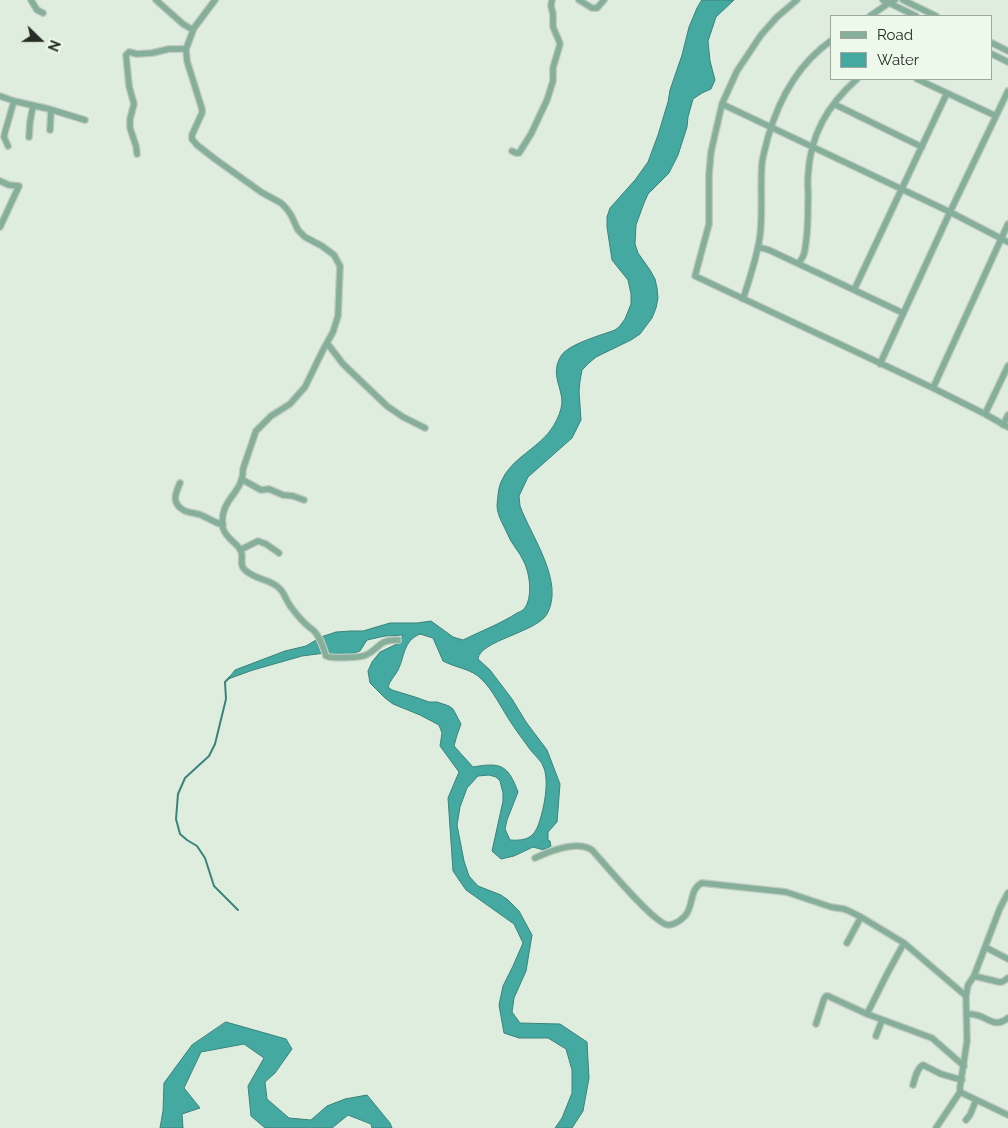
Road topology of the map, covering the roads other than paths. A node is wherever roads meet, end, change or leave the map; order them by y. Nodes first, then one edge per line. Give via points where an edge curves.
1 (31, 0) edge
2 (156, 0) edge
3 (215, 0) edge
4 (552, 0) edge
5 (579, 0) edge
6 (604, 0) edge
7 (797, 0) edge
8 (895, 0) edge
9 (903, 0) edge
10 (886, 2) edge
11 (43, 13) dead end
12 (871, 15) edge
13 (914, 15) edge
14 (934, 15) edge
15 (193, 30) junction
16 (830, 41) edge
17 (993, 44) edge
18 (186, 50) junction
19 (1008, 51) edge
20 (993, 54) edge
21 (1008, 62) edge
22 (857, 80) edge
23 (919, 80) edge
24 (1008, 91) edge
25 (947, 93) junction
26 (0, 96) edge
27 (14, 102) junction
28 (722, 104) junction
29 (834, 104) junction
30 (33, 106) junction
31 (51, 110) junction
32 (996, 116) junction
33 (85, 120) dead end
34 (771, 128) junction
35 (50, 130) dead end
36 (29, 137) dead end
37 (8, 146) dead end
38 (922, 147) junction
39 (813, 148) junction
40 (512, 151) dead end
41 (138, 154) dead end
42 (0, 181) edge
43 (902, 190) junction
44 (950, 212) junction
45 (1008, 224) edge
46 (0, 227) edge
47 (1001, 238) junction
48 (1008, 242) edge
49 (758, 247) junction
50 (799, 264) junction
51 (854, 290) junction
52 (743, 299) junction
53 (903, 313) junction
54 (327, 344) junction
55 (880, 364) junction
56 (1008, 366) edge
57 (932, 388) junction
58 (985, 414) junction
59 (1008, 415) edge
60 (1006, 426) edge
61 (426, 428) dead end
62 (243, 480) junction
63 (180, 483) dead end
64 (304, 500) dead end
65 (223, 525) junction
66 (240, 550) junction
67 (279, 554) dead end
68 (398, 640) dead end
69 (535, 858) dead end
70 (1008, 893) edge
71 (861, 916) junction
72 (847, 943) dead end
73 (904, 943) junction
74 (984, 947) junction
75 (1008, 959) edge
76 (974, 976) junction
77 (1008, 978) edge
78 (966, 996) junction
79 (868, 1014) junction
80 (967, 1014) junction
81 (1008, 1018) edge
82 (882, 1020) junction
83 (816, 1024) dead end
84 (876, 1036) dead end
85 (964, 1066) junction
86 (962, 1080) junction
87 (912, 1085) dead end
88 (960, 1092) junction
89 (976, 1100) junction
90 (1008, 1115) edge
91 (966, 1120) dead end
92 (936, 1128) edge

1 - 11 street
2 - 15 street
3 - 15 street
4 - 40 street via 553,27 560,41 553,82 528,139 518,153
5 - 6 street via 597,8
7 - 28 street via 761,35 737,71
8 - 10 street
9 - 14 street
10 - 12 street
10 - 13 street
15 - 18 street
16 - 34 street via 804,65 791,84
17 - 19 street
18 - 41 street via 130,52 126,56 134,104 130,128
18 - 54 street via 202,109 192,139 214,159 281,203 291,214 298,230 338,260 338,316
20 - 21 street
22 - 29 street
23 - 25 street
24 - 32 street
25 - 32 street
25 - 38 street
26 - 27 street
27 - 30 street
27 - 37 street via 4,137
28 - 34 street
28 - 52 street via 711,152 709,224 695,276
29 - 38 street
29 - 39 street via 826,113
30 - 31 street
30 - 36 street
31 - 33 street
31 - 35 street
32 - 44 street
34 - 39 street
34 - 49 street via 762,163
38 - 43 street
39 - 43 street
39 - 50 street via 808,177 807,231
42 - 46 street via 20,186
43 - 44 street
43 - 51 street
44 - 47 street
44 - 53 street
45 - 47 street
47 - 48 street
47 - 57 street
49 - 50 street
49 - 52 street
50 - 51 street
51 - 53 street
52 - 55 street
53 - 55 street
54 - 61 street via 387,406
54 - 62 street via 305,387 290,404 256,431
55 - 57 street
56 - 58 street
57 - 58 street
58 - 60 street
59 - 60 street
62 - 64 street via 262,490
62 - 65 street via 225,507
63 - 65 street via 175,499 180,508
65 - 66 street via 224,532
66 - 67 street via 258,541
66 - 68 street via 241,566 283,592 291,607 318,636 326,656 364,656 387,640
69 - 71 street via 555,849 586,846 639,902 660,922 668,925 684,917 694,890 702,883 786,892
70 - 74 street
71 - 72 street
71 - 73 street
73 - 78 street
73 - 79 street
74 - 75 street
74 - 76 street
76 - 77 street via 1002,982
76 - 78 street
78 - 80 street
79 - 82 street
79 - 83 street via 826,996
80 - 81 street via 996,1022
80 - 85 street
82 - 84 street
82 - 85 street via 932,1038
85 - 86 street
86 - 87 street via 923,1065
86 - 88 street
88 - 89 street
88 - 92 street
89 - 90 street
89 - 91 street

